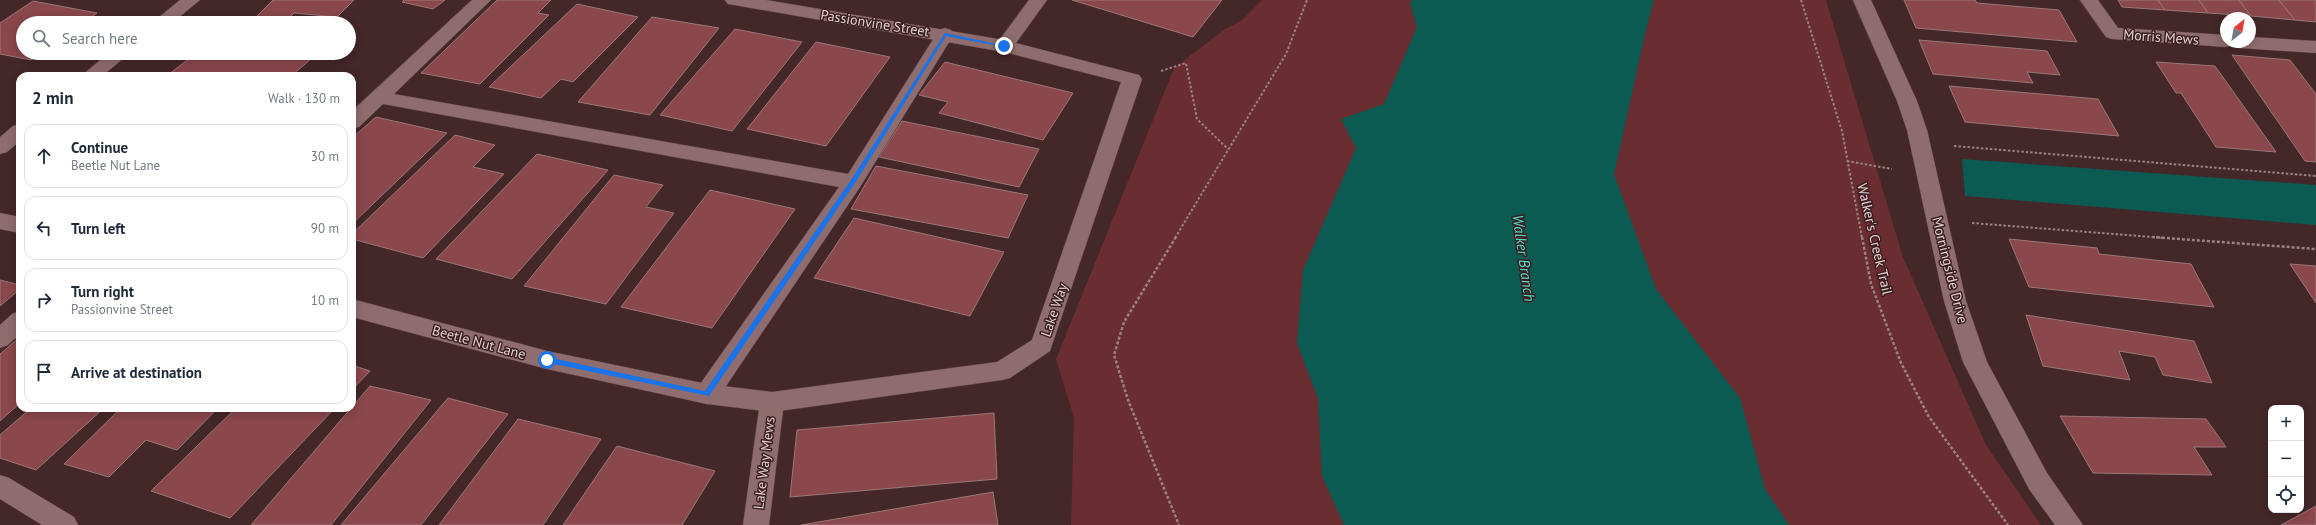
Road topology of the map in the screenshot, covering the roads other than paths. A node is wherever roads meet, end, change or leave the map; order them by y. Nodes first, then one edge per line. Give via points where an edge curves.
1 (191, 0) edge
2 (482, 0) edge
3 (734, 0) edge
4 (1038, 0) edge
5 (1862, 0) edge
6 (2089, 0) edge
7 (170, 16) edge
8 (945, 34) junction
9 (2220, 41) edge
10 (2256, 43) edge
11 (1004, 46) junction
12 (2316, 47) edge
13 (112, 60) edge
14 (95, 72) edge
15 (1132, 79) joint
16 (378, 97) junction
17 (356, 118) edge
18 (16, 124) edge
19 (0, 132) edge
20 (16, 134) edge
21 (0, 147) edge
22 (853, 182) junction
23 (0, 221) edge
24 (16, 224) edge
25 (356, 309) edge
26 (16, 324) edge
27 (0, 339) edge
28 (707, 394) junction
29 (772, 402) junction
30 (0, 486) edge
31 (65, 525) edge
32 (756, 525) edge
33 (2070, 525) edge

1 - 7 street
2 - 16 street
3 - 8 street, Passionvine Street
4 - 11 street
5 - 33 street, Morningside Drive via 1907,101 1917,130 1955,301 1975,362 2038,481
6 - 9 street, Morris Mews via 2112,33
8 - 11 street, Passionvine Street
8 - 22 street
10 - 12 street
11 - 15 street, Passionvine Street
13 - 14 street
15 - 29 street, Lake Way via 1042,345 1002,371
16 - 17 street
16 - 22 street
18 - 19 street
20 - 21 street
22 - 28 street
23 - 24 street
25 - 28 street, Beetle Nut Lane via 547,360
26 - 27 street
28 - 29 street, Beetle Nut Lane
29 - 32 street, Lake Way Mews
30 - 31 street

